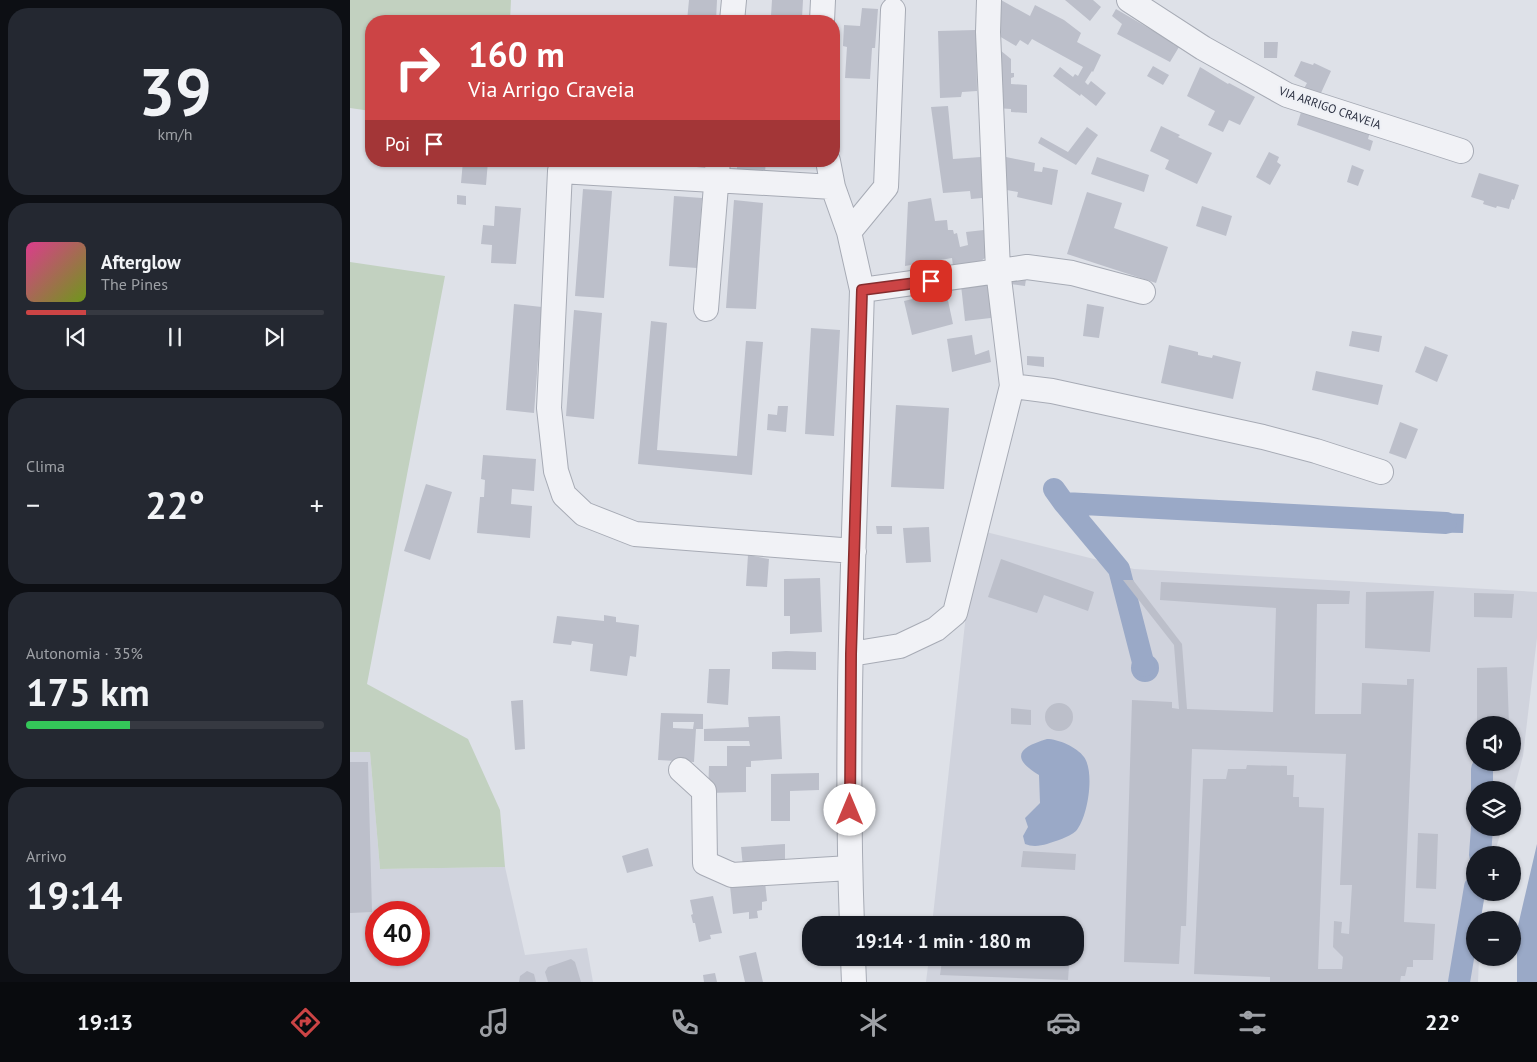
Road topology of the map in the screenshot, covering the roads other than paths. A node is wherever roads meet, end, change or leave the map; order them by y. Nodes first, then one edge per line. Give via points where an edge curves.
1 (734, 0) edge
2 (823, 0) edge
3 (989, 0) edge
4 (1129, 0) edge
5 (893, 10) dead end
6 (733, 15) edge
7 (822, 15) edge
8 (1461, 150) dead end
9 (567, 167) edge
10 (606, 167) edge
11 (829, 167) edge
12 (717, 170) edge
13 (833, 186) junction
14 (849, 232) junction
15 (998, 270) junction
16 (862, 290) junction
17 (1143, 292) dead end
18 (706, 309) dead end
19 (1012, 386) junction
20 (1380, 472) dead end
21 (854, 551) junction
22 (851, 654) junction
23 (681, 770) dead end
24 (850, 868) junction
25 (852, 916) edge
26 (853, 966) edge
27 (854, 982) edge

1 - 6 street
2 - 7 street
3 - 15 street
4 - 8 street, VIA ARRIGO CRAVEIA via 1203,48 1286,95
5 - 14 street via 886,187
9 - 21 street via 560,171 549,408 556,471 564,495 584,514 635,534
10 - 12 street
11 - 13 street
12 - 13 street
12 - 18 street
13 - 14 street
14 - 16 street
15 - 16 street
15 - 17 street via 1027,267 1072,273
15 - 19 street
16 - 21 street
19 - 20 street via 1052,391 1264,437 1316,450
19 - 22 street via 955,613 936,629 900,646
21 - 22 street
22 - 24 street
23 - 24 street via 704,791 704,863 732,875
24 - 25 street
26 - 27 street

